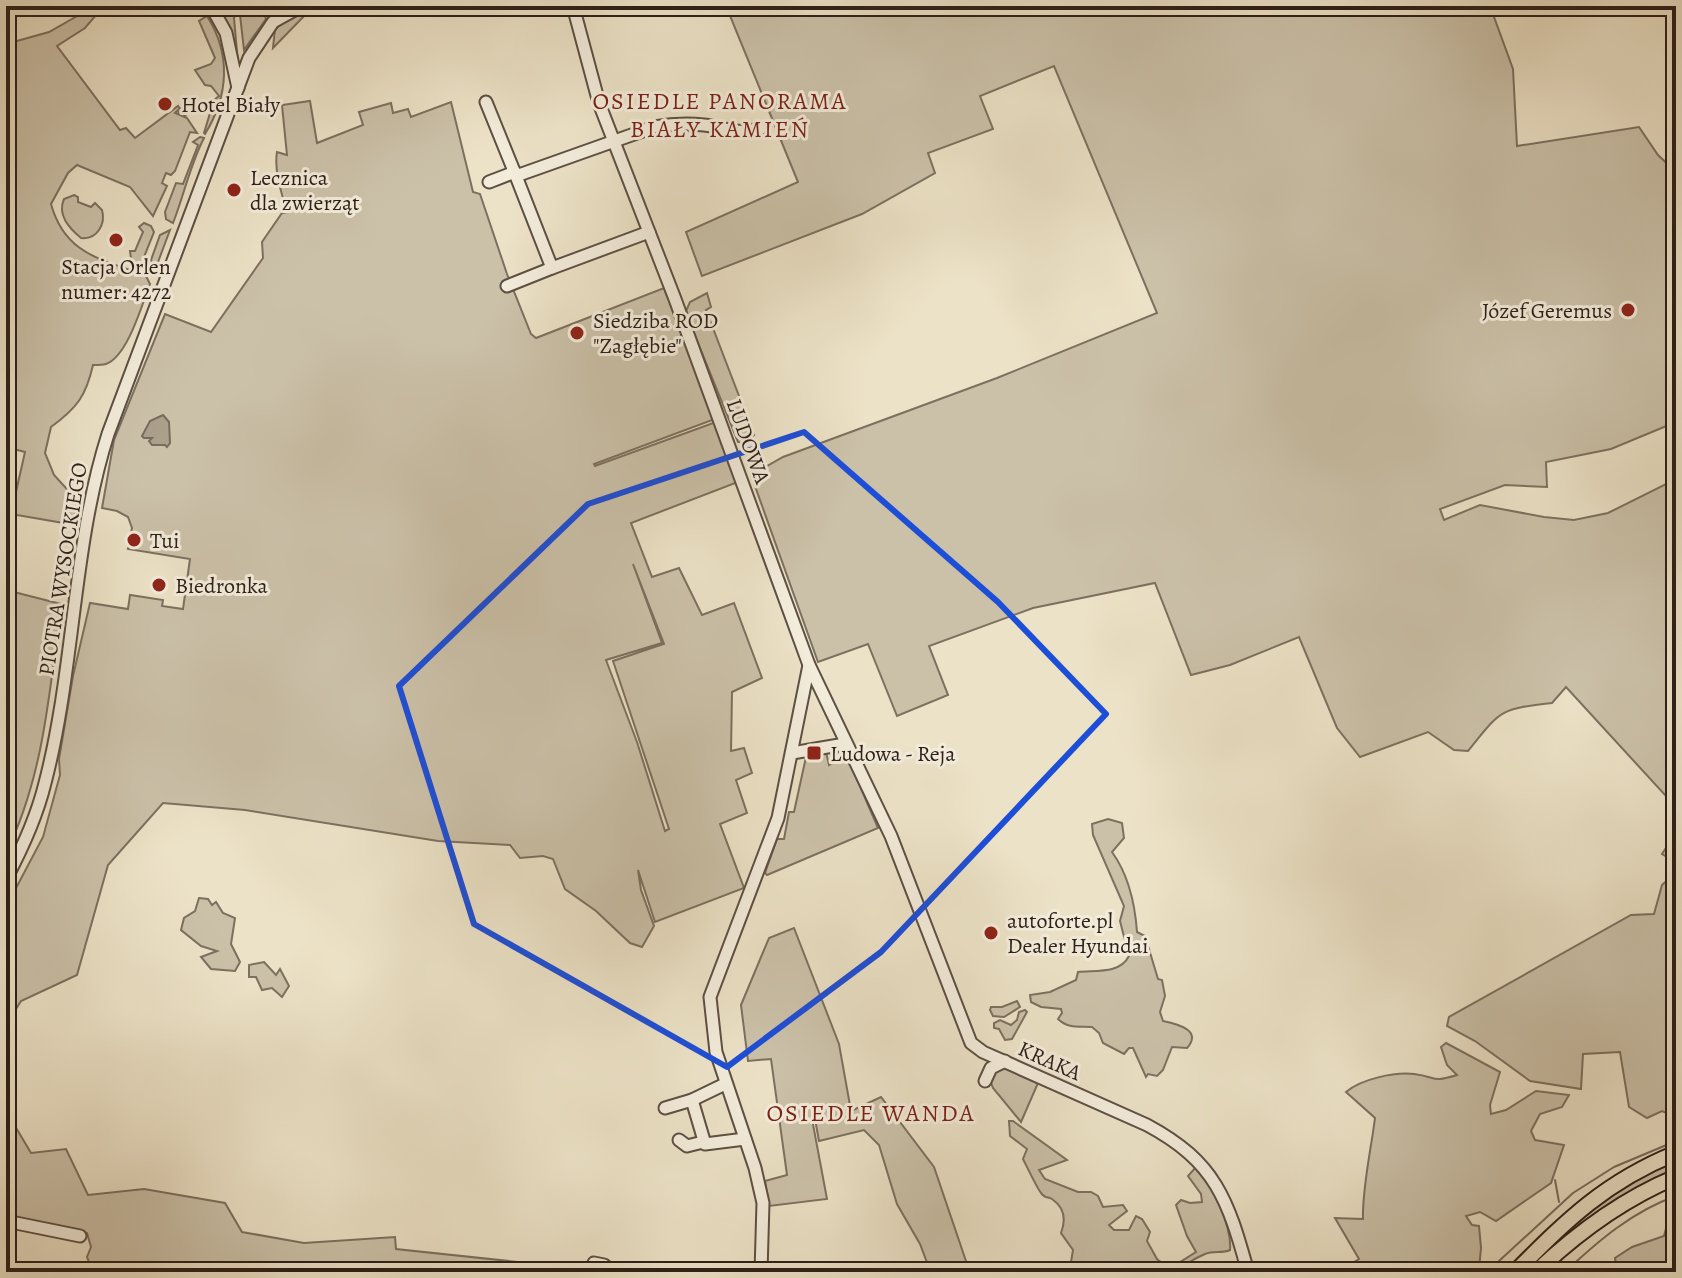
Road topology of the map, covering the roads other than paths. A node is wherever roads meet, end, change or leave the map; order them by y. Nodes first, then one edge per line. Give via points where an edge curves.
1 (211, 6) edge
2 (302, 6) edge
3 (573, 6) edge
4 (238, 88) junction
5 (486, 102) dead end
6 (760, 129) dead end
7 (613, 141) junction
8 (516, 174) junction
9 (489, 182) dead end
10 (649, 232) junction
11 (552, 268) junction
12 (507, 286) dead end
13 (809, 665) junction
14 (845, 744) junction
15 (792, 753) junction
16 (891, 836) joint
17 (6, 879) edge
18 (1005, 1061) junction
19 (985, 1081) dead end
20 (725, 1084) junction
21 (692, 1100) junction
22 (665, 1108) dead end
23 (745, 1139) junction
24 (679, 1140) dead end
25 (703, 1142) junction
26 (1676, 1153) edge
27 (1676, 1177) edge
28 (6, 1221) edge
29 (80, 1236) dead end
30 (590, 1272) edge
31 (612, 1272) edge
32 (761, 1272) edge
33 (1248, 1272) edge
34 (1515, 1272) edge
35 (1536, 1272) edge

1 - 4 street via 226,33
2 - 4 street, PIOTRA WYSOCKIEGO via 280,16 264,33
3 - 7 street, LUDOWA
4 - 17 street, PIOTRA WYSOCKIEGO via 99,461 45,784
5 - 8 street
6 - 7 street via 732,132 677,123
7 - 8 street
7 - 10 street, LUDOWA
8 - 9 street
8 - 11 street
10 - 11 street
10 - 13 street, LUDOWA
11 - 12 street
13 - 14 street, LUDOWA
13 - 15 street
14 - 15 street
14 - 16 street, LUDOWA
15 - 20 street via 778,818 710,997
16 - 18 street, KRAKA via 971,1043
18 - 19 street via 991,1068
18 - 33 street, KRAKA via 1147,1125 1196,1159 1224,1197
20 - 21 street
20 - 23 street
21 - 22 street
21 - 25 street
23 - 25 street
23 - 32 street via 763,1203
24 - 25 street via 685,1146
26 - 34 main road via 1615,1183 1585,1205
27 - 35 main road via 1613,1210
28 - 29 street
30 - 31 street via 594,1263

